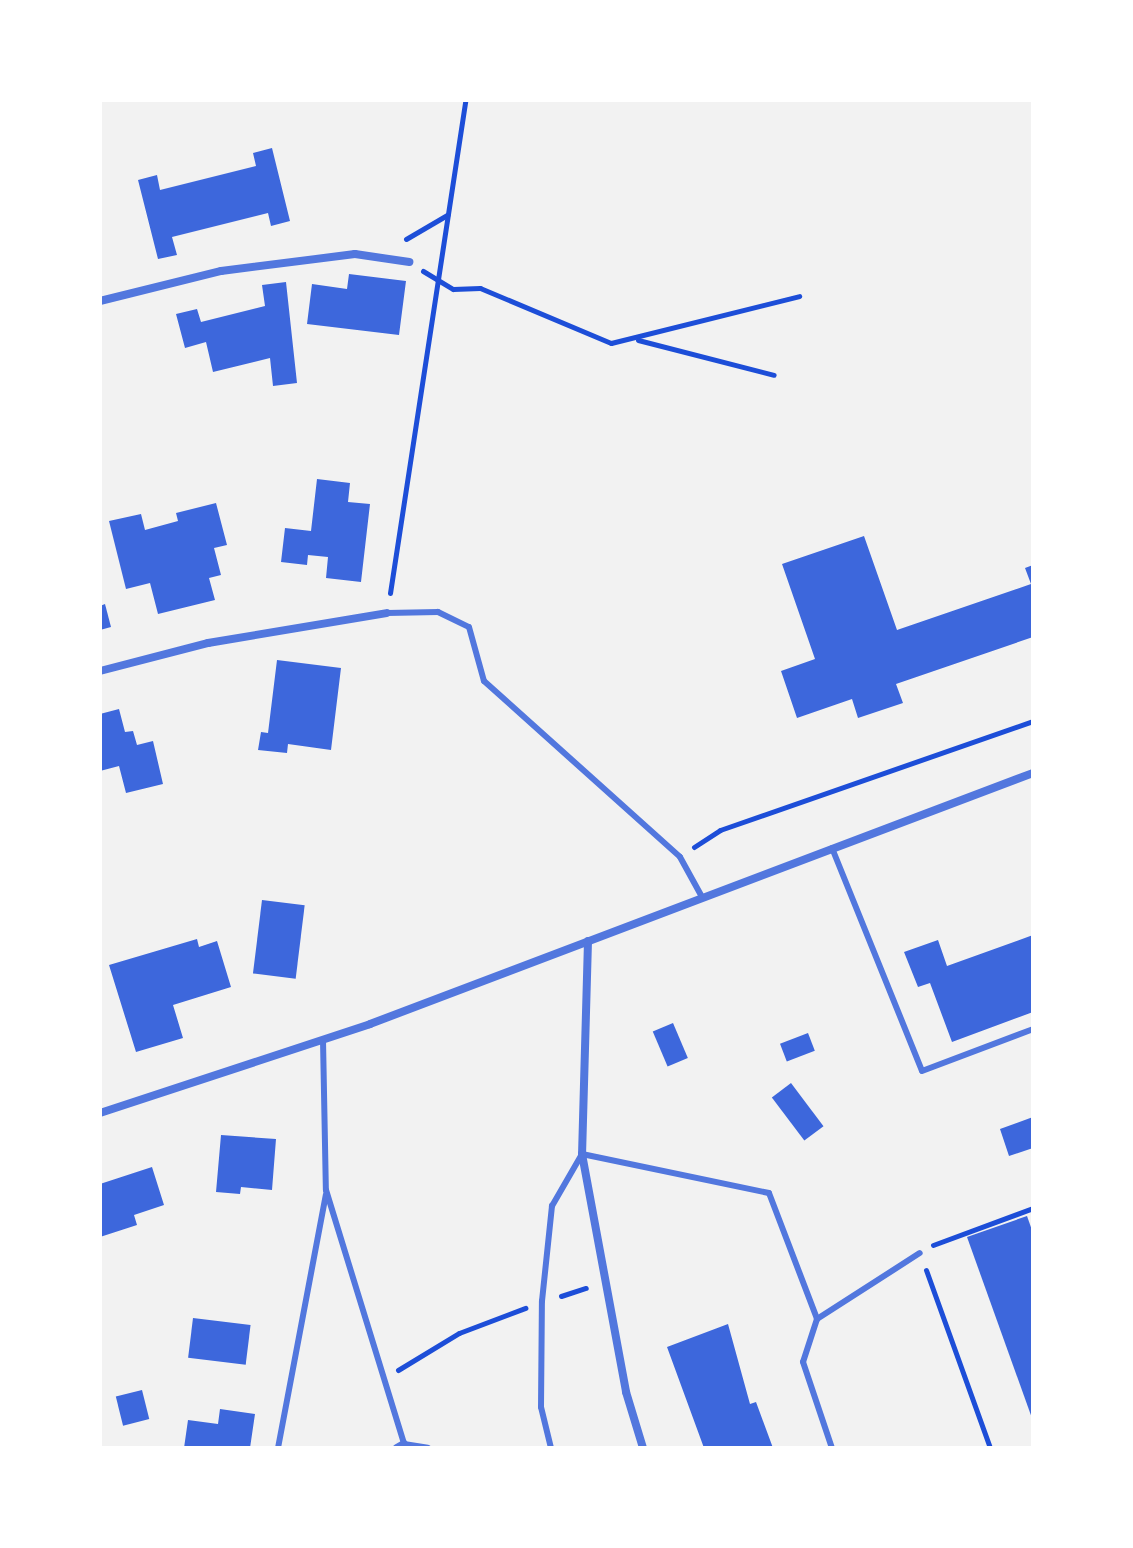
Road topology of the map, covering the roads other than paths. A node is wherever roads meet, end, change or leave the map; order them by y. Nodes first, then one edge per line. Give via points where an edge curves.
1 (409, 262) road end
2 (100, 301) edge
3 (387, 613) joint
4 (100, 671) edge
5 (1033, 773) edge
6 (832, 848) junction
7 (702, 897) junction
8 (588, 941) junction
9 (1033, 1029) edge
10 (323, 1040) junction
11 (100, 1113) edge
12 (582, 1154) junction
13 (326, 1190) junction
14 (920, 1253) road end
15 (817, 1319) junction
16 (400, 1446) edge
17 (278, 1448) edge
18 (428, 1448) edge
19 (551, 1448) edge
20 (643, 1448) edge
21 (832, 1448) edge

1 - 2 street via 355,254 236,269
3 - 4 street via 208,643
3 - 7 lane via 438,612 469,627 484,681 680,857
5 - 6 street
6 - 7 street
6 - 9 lane via 922,1071
7 - 8 street
8 - 10 street
8 - 12 street
10 - 11 street
10 - 13 lane
12 - 15 lane via 769,1193
12 - 19 lane via 552,1206 542,1301 541,1407
12 - 20 street
13 - 16 lane
13 - 17 lane
14 - 15 lane
15 - 21 lane via 803,1362
16 - 18 lane

